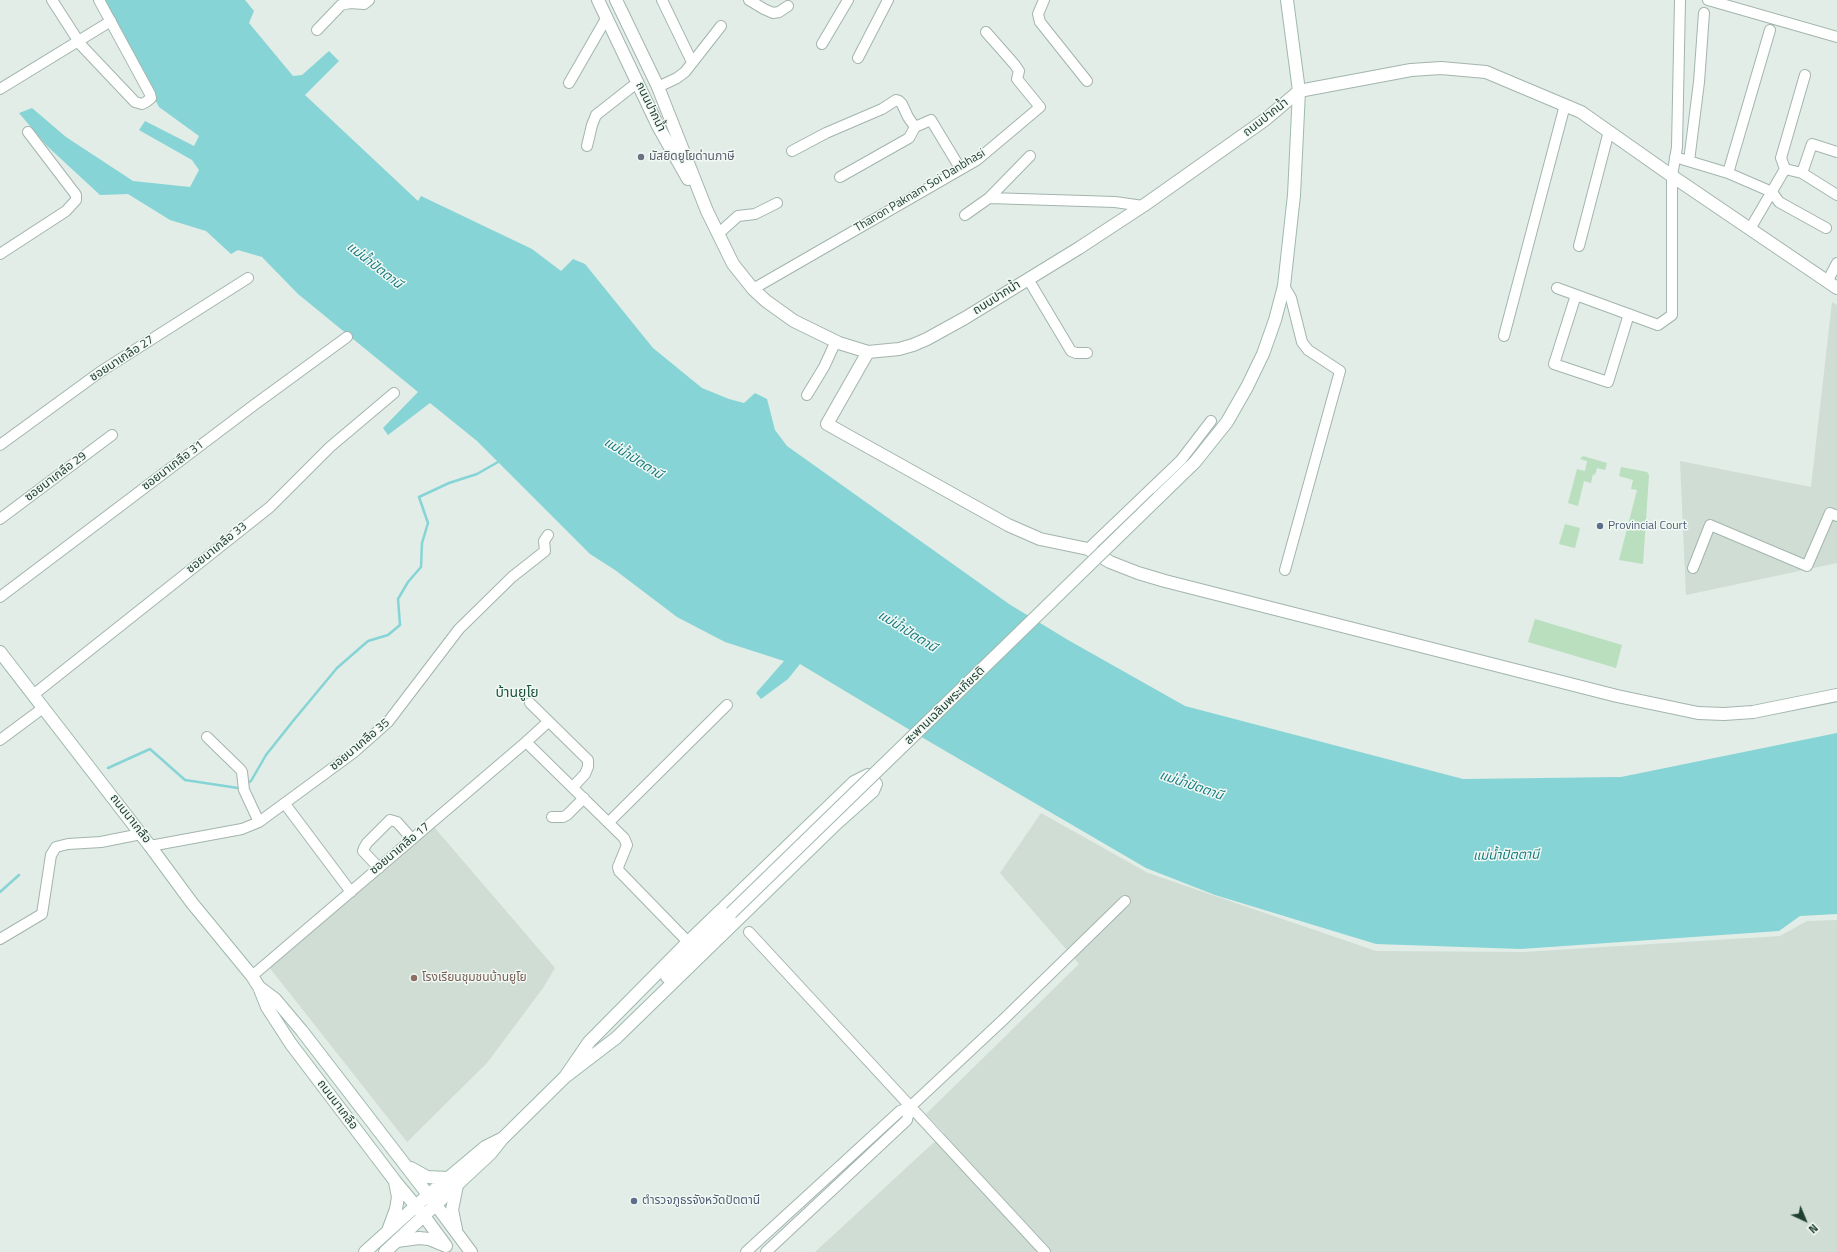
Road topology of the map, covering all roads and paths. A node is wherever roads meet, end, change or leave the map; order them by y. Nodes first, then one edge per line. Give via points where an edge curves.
1 (52, 0) edge
2 (99, 0) edge
3 (369, 0) edge
4 (598, 0) edge
5 (616, 0) edge
6 (662, 0) edge
7 (749, 0) edge
8 (848, 0) edge
9 (888, 0) edge
10 (1044, 0) edge
11 (1286, 0) edge
12 (1680, 0) edge
13 (1708, 0) edge
14 (788, 6) dead end
15 (1704, 13) dead end
16 (607, 17) junction
17 (111, 21) junction
18 (721, 26) dead end
19 (317, 30) dead end
20 (1770, 30) dead end
21 (986, 32) dead end
22 (1837, 37) edge
23 (78, 41) junction
24 (822, 44) dead end
25 (858, 58) dead end
26 (692, 62) junction
27 (1805, 75) dead end
28 (1087, 81) dead end
29 (638, 82) junction
30 (569, 83) dead end
31 (658, 86) junction
32 (0, 89) edge
33 (1299, 91) junction
34 (1565, 105) junction
35 (915, 127) junction
36 (28, 132) dead end
37 (1609, 132) junction
38 (587, 146) dead end
39 (792, 151) dead end
40 (1837, 152) edge
41 (1030, 156) dead end
42 (1675, 156) junction
43 (1689, 161) junction
44 (960, 168) junction
45 (1785, 169) junction
46 (1728, 173) junction
47 (1802, 173) junction
48 (1672, 176) junction
49 (840, 177) dead end
50 (1772, 192) junction
51 (1837, 195) edge
52 (989, 198) junction
53 (777, 204) dead end
54 (1143, 206) junction
55 (707, 211) junction
56 (965, 216) dead end
57 (1826, 228) dead end
58 (1750, 229) junction
59 (718, 234) junction
60 (1580, 246) dead end
61 (0, 254) edge
62 (1837, 263) edge
63 (248, 278) dead end
64 (1028, 279) junction
65 (1832, 285) edge
66 (1284, 286) junction
67 (1557, 288) dead end
68 (753, 289) junction
69 (1576, 295) junction
70 (1629, 314) junction
71 (1504, 336) dead end
72 (347, 337) dead end
73 (836, 341) junction
74 (868, 352) junction
75 (1087, 353) dead end
76 (394, 394) dead end
77 (807, 395) dead end
78 (1211, 421) dead end
79 (112, 435) dead end
80 (0, 445) edge
81 (1837, 516) edge
82 (0, 519) edge
83 (548, 535) dead end
84 (1088, 549) junction
85 (1693, 568) dead end
86 (1285, 570) dead end
87 (0, 597) edge
88 (1, 656) edge
89 (33, 695) junction
90 (1837, 695) edge
91 (530, 703) dead end
92 (727, 705) dead end
93 (43, 708) junction
94 (548, 722) junction
95 (207, 737) dead end
96 (0, 740) edge
97 (526, 742) junction
98 (573, 787) junction
99 (584, 798) junction
100 (285, 804) junction
101 (552, 817) dead end
102 (259, 822) junction
103 (609, 822) junction
104 (141, 834) junction
105 (412, 840) junction
106 (150, 846) junction
107 (379, 868) junction
108 (351, 892) junction
109 (1126, 901) dead end
110 (749, 932) dead end
111 (0, 938) edge
112 (688, 942) junction
113 (252, 976) junction
114 (259, 987) junction
115 (565, 1077) junction
116 (910, 1107) junction
117 (406, 1166) junction
118 (395, 1181) junction
119 (452, 1181) junction
120 (428, 1195) junction
121 (436, 1205) junction
122 (416, 1206) junction
123 (424, 1216) junction
124 (388, 1231) junction
125 (456, 1232) junction
126 (397, 1241) junction
127 (449, 1249) edge
128 (365, 1252) edge
129 (385, 1252) edge
130 (471, 1252) edge
131 (746, 1252) edge
132 (766, 1252) edge
133 (1045, 1252) edge

1 - 23 street
2 - 17 street
3 - 19 street via 364,4 341,5
4 - 16 main road, ถนนปากน้ำ
5 - 31 main road, ถนนปากน้ำ
6 - 26 street
7 - 14 street via 773,13
8 - 24 street
9 - 25 street
10 - 28 street via 1038,14 1040,22
11 - 33 main road, สะพานเฉลิมพระเกียรติ
12 - 42 street
13 - 22 street
15 - 43 street
16 - 29 main road, ถนนปากน้ำ
16 - 30 street
17 - 23 street
17 - 23 street via 150,94 146,102 135,102
18 - 26 street
20 - 46 street
21 - 44 street, Thanon Paknam Soi Danbhasi via 1015,65 1019,71 1017,79 1040,107 977,160
23 - 32 street
26 - 31 street via 677,78
27 - 45 street via 1781,158
29 - 38 street via 596,115
29 - 55 main road, ถนนปากน้ำ via 658,126
31 - 55 main road, ถนนปากน้ำ
33 - 34 main road via 1411,70 1440,68 1486,72
33 - 54 main road, ถนนปากน้ำ via 1266,119
33 - 66 main road, สะพานเฉลิมพระเกียรติ via 1294,195
34 - 37 main road via 1581,112
34 - 71 street
35 - 39 street via 902,104 896,100
35 - 44 street via 932,120
35 - 49 street via 909,138
36 - 61 street via 76,195 76,200 66,211
37 - 48 main road
37 - 60 street
40 - 47 street via 1812,144
41 - 52 street
42 - 43 street
42 - 48 street
43 - 46 street
44 - 68 street, Thanon Paknam Soi Danbhasi
45 - 47 street
45 - 50 street
46 - 50 street
47 - 51 street
48 - 58 main road
48 - 70 street via 1672,314 1658,325
50 - 57 street via 1779,202
50 - 58 street
52 - 54 street via 1115,202
52 - 56 street
53 - 59 street via 755,214 738,216
54 - 64 main road, ถนนปากน้ำ
55 - 59 main road, ถนนปากน้ำ
58 - 65 main road
59 - 68 main road, ถนนปากน้ำ via 734,264
62 - 65 street
63 - 80 street, ซอยนาเกลือ 27 via 100,372
64 - 74 main road, ถนนปากน้ำ via 927,339 899,349
64 - 75 street via 1072,351
66 - 86 street via 1291,298 1302,342 1308,350 1340,371
66 - 115 main road, สะพานเฉลิมพระเกียรติ, bridge via 1263,354 1247,387 1227,422 1195,462
67 - 69 street
68 - 73 main road, ถนนปากน้ำ via 794,321
69 - 70 street
69 - 70 street via 1554,364 1608,382
72 - 87 street, ซอยนาเกลือ 31
73 - 74 main road, ถนนปากน้ำ
73 - 77 street
74 - 84 main road via 827,424 1008,525 1040,539
76 - 89 street, ซอยนาเกลือ 33 via 330,447 270,506
78 - 84 street via 1182,460
79 - 82 street, ซอยนาเกลือ 29
81 - 85 street via 1830,513 1807,566 1710,525
83 - 100 street, ซอยนาเกลือ 35 via 544,541 545,551 512,576 459,628 388,722 353,753
84 - 90 main road via 1110,562 1158,579 1616,696 1698,713 1753,712
88 - 89 main road, ถนนนาเกลือ
89 - 93 main road, ถนนนาเกลือ
91 - 94 street
92 - 103 street
93 - 96 street
93 - 104 main road, ถนนนาเกลือ
94 - 97 street, ซอยนาเกลือ 17
94 - 98 street via 588,760 588,767
95 - 102 street via 240,769 243,785
97 - 98 street
97 - 105 street, ซอยนาเกลือ 17
98 - 99 street
99 - 101 street via 567,815
99 - 103 street
100 - 102 street, ซอยนาเกลือ 35
100 - 108 street
102 - 106 street, ซอยนาเกลือ 35 via 242,829
103 - 112 street via 627,843 619,871
104 - 106 main road, ถนนนาเกลือ
104 - 111 street via 56,847 51,856 42,914
105 - 107 street, ซอยนาเกลือ 17
105 - 107 street via 395,821 390,820 364,848
106 - 113 main road, ถนนนาเกลือ via 192,903
107 - 108 street, ซอยนาเกลือ 17
108 - 113 street, ซอยนาเกลือ 17
109 - 116 street
110 - 116 street
112 - 115 main road via 589,1042
112 - 115 main road via 854,782 868,775 874,780 876,784 873,791 738,921 616,1038
113 - 114 main road, ถนนนาเกลือ
114 - 117 main road, ถนนนาเกลือ via 275,999
114 - 118 main road, ถนนนาเกลือ via 267,1007 291,1044
115 - 119 main road via 502,1139 485,1147
116 - 131 street via 900,1111
116 - 132 street via 906,1120
116 - 133 street
117 - 119 main road via 427,1177
117 - 120 main road, ถนนนาเกลือ
118 - 122 main road, ถนนนาเกลือ
118 - 124 main road via 398,1197
119 - 120 main road
119 - 121 main road
119 - 125 main road via 452,1210
120 - 121 main road, ถนนนาเกลือ
120 - 122 main road
121 - 123 main road
121 - 125 main road, ถนนนาเกลือ
122 - 123 main road, ถนนนาเกลือ
122 - 124 main road
123 - 126 main road
123 - 127 main road, ถนนนาเกลือ
124 - 128 main road
125 - 130 main road, ถนนนาเกลือ
126 - 127 main road via 429,1239
126 - 129 main road

